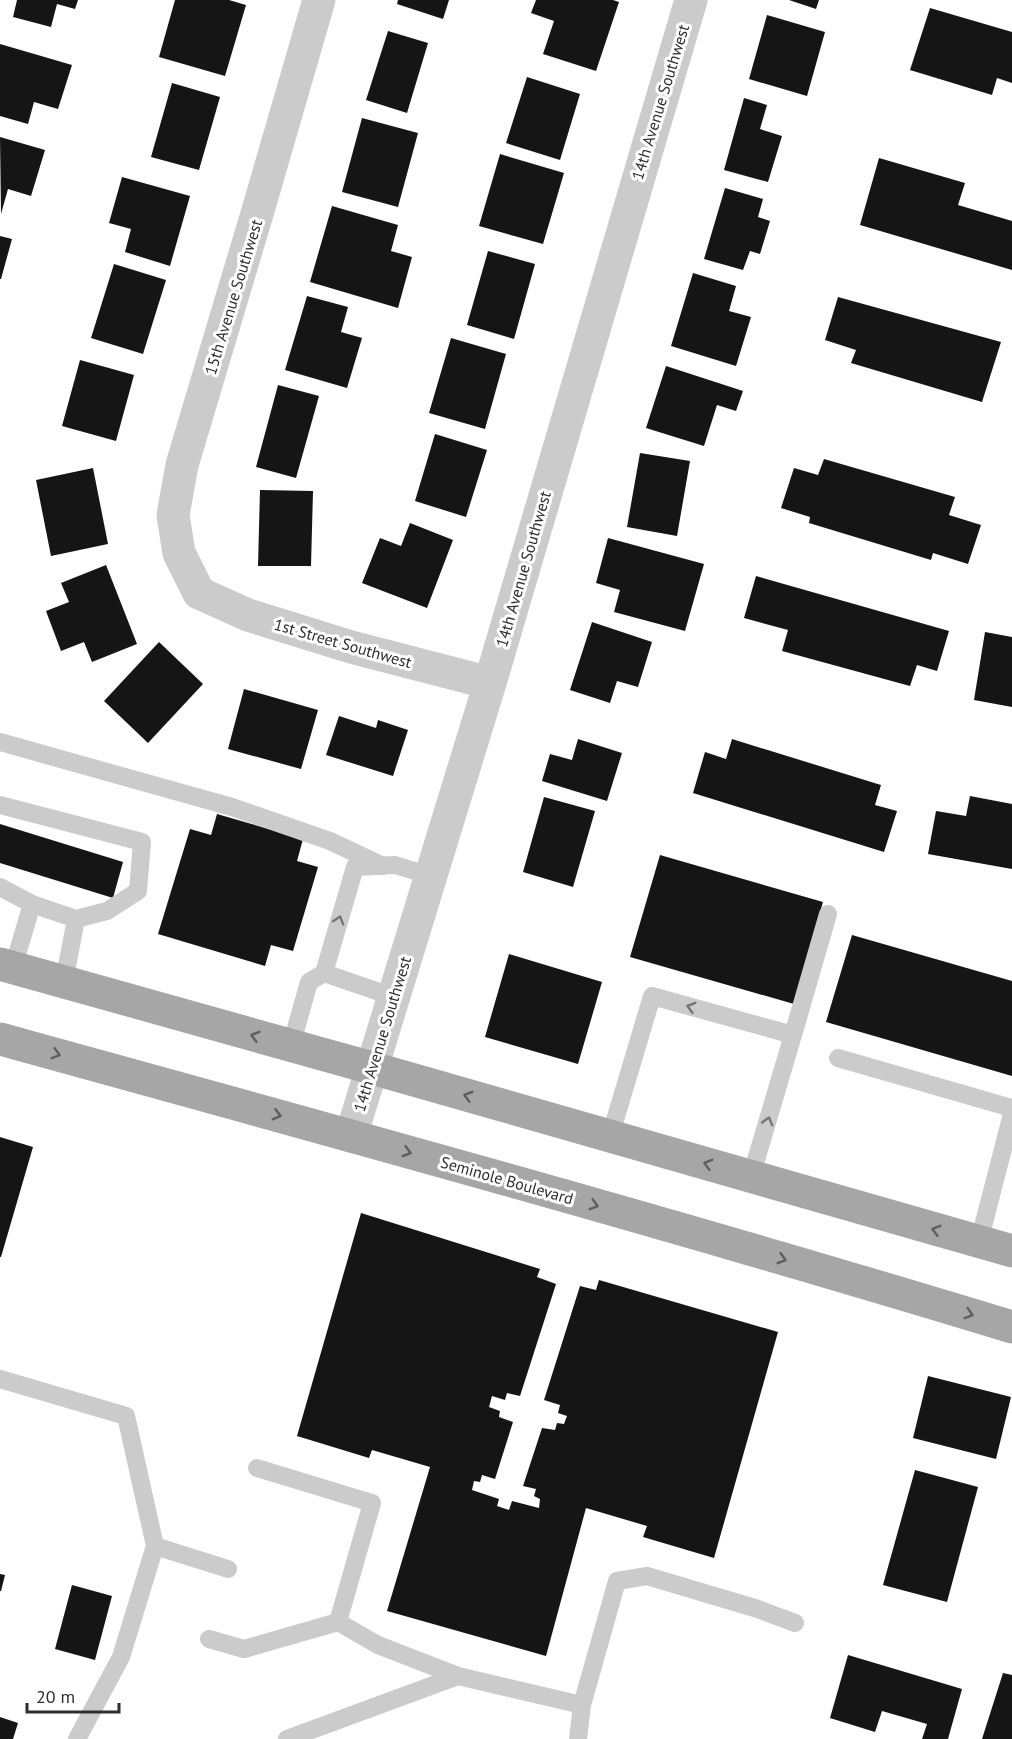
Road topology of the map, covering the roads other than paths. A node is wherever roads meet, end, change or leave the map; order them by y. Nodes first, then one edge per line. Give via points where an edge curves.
1 (319, 0) edge
2 (691, 0) edge
3 (199, 593) joint
4 (490, 683) junction
5 (0, 742) edge
6 (0, 805) edge
7 (383, 866) junction
8 (431, 876) junction
9 (0, 887) edge
10 (32, 904) junction
11 (828, 914) dead end
12 (76, 919) junction
13 (7, 966) edge
14 (324, 973) junction
15 (64, 982) junction
16 (394, 997) junction
17 (793, 1035) junction
18 (0, 1039) edge
19 (291, 1046) junction
20 (838, 1058) dead end
21 (372, 1068) junction
22 (1012, 1108) edge
23 (1012, 1114) edge
24 (351, 1136) junction
25 (610, 1137) junction
26 (751, 1177) junction
27 (979, 1242) junction
28 (1012, 1251) edge
29 (1012, 1327) edge
30 (0, 1379) edge
31 (257, 1468) dead end
32 (155, 1546) junction
33 (228, 1569) dead end
34 (338, 1622) junction
35 (795, 1623) dead end
36 (209, 1639) dead end
37 (458, 1676) junction
38 (582, 1705) junction
39 (77, 1739) edge
40 (287, 1739) edge
41 (578, 1739) edge

1 - 3 street, 15th Avenue Southwest via 182,465 173,515 179,554
2 - 4 street, 14th Avenue Southwest
3 - 4 street, 1st Street Southwest via 248,615
4 - 8 street, 14th Avenue Southwest
5 - 7 lane via 232,807 330,841
6 - 12 lane via 142,842 138,891 106,910
7 - 8 lane via 395,865
14 -> 7 lane via 355,867
8 - 16 street, 14th Avenue Southwest
9 - 10 lane
10 - 12 lane
10 - 13 lane
11 - 17 lane
12 - 15 lane
13 - 15 main road
14 - 16 lane
14 - 19 lane via 309,982
19 -> 15 main road
16 - 21 street, 14th Avenue Southwest
17 -> 25 lane via 652,996
26 -> 17 lane
18 -> 24 main road, Seminole Boulevard
19 - 21 main road
20 - 22 lane
21 - 24 street, 14th Avenue Southwest
25 -> 21 main road
23 - 27 lane
24 -> 29 main road, Seminole Boulevard
26 -> 25 main road
27 -> 26 main road
27 - 28 main road
30 - 32 lane via 126,1416
31 - 34 lane via 372,1503
32 - 33 lane
32 - 39 lane via 121,1657
34 - 36 lane via 244,1649
34 - 37 lane via 378,1645
35 - 38 lane via 648,1576 617,1581
37 - 38 lane
37 - 40 lane
38 - 41 lane

